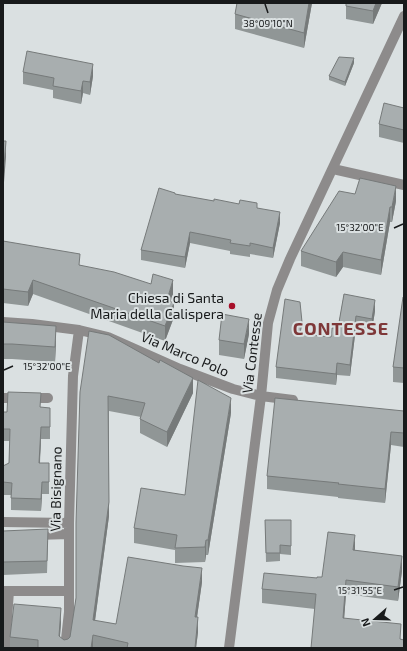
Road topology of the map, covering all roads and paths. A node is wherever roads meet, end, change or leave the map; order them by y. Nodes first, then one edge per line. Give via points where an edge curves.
1 (404, 16) edge
2 (332, 169) junction
3 (404, 185) edge
4 (3, 322) edge
5 (79, 330) junction
6 (261, 396) junction
7 (3, 398) edge
8 (48, 398) dead end
9 (306, 402) edge
10 (3, 522) edge
11 (69, 523) junction
12 (69, 534) junction
13 (25, 535) edge
14 (6, 591) edge
15 (69, 591) junction
16 (5, 648) edge
17 (66, 648) edge
18 (229, 648) edge

1 - 2 street, Via Contesse
2 - 3 street
2 - 6 street, Via Contesse via 277,290 268,323
4 - 5 street, Via Marco Polo
5 - 6 street, Via Marco Polo via 114,340 222,385
5 - 11 street, Via Bisignano via 73,376
6 - 9 street, Via Marco Polo
6 - 18 street, Via Contesse
7 - 8 street
10 - 11 street
11 - 12 street, Via Bisignano
12 - 13 street
12 - 15 street, Via Bisignano
14 - 15 street
14 - 16 street
15 - 17 street, Via Bisignano

